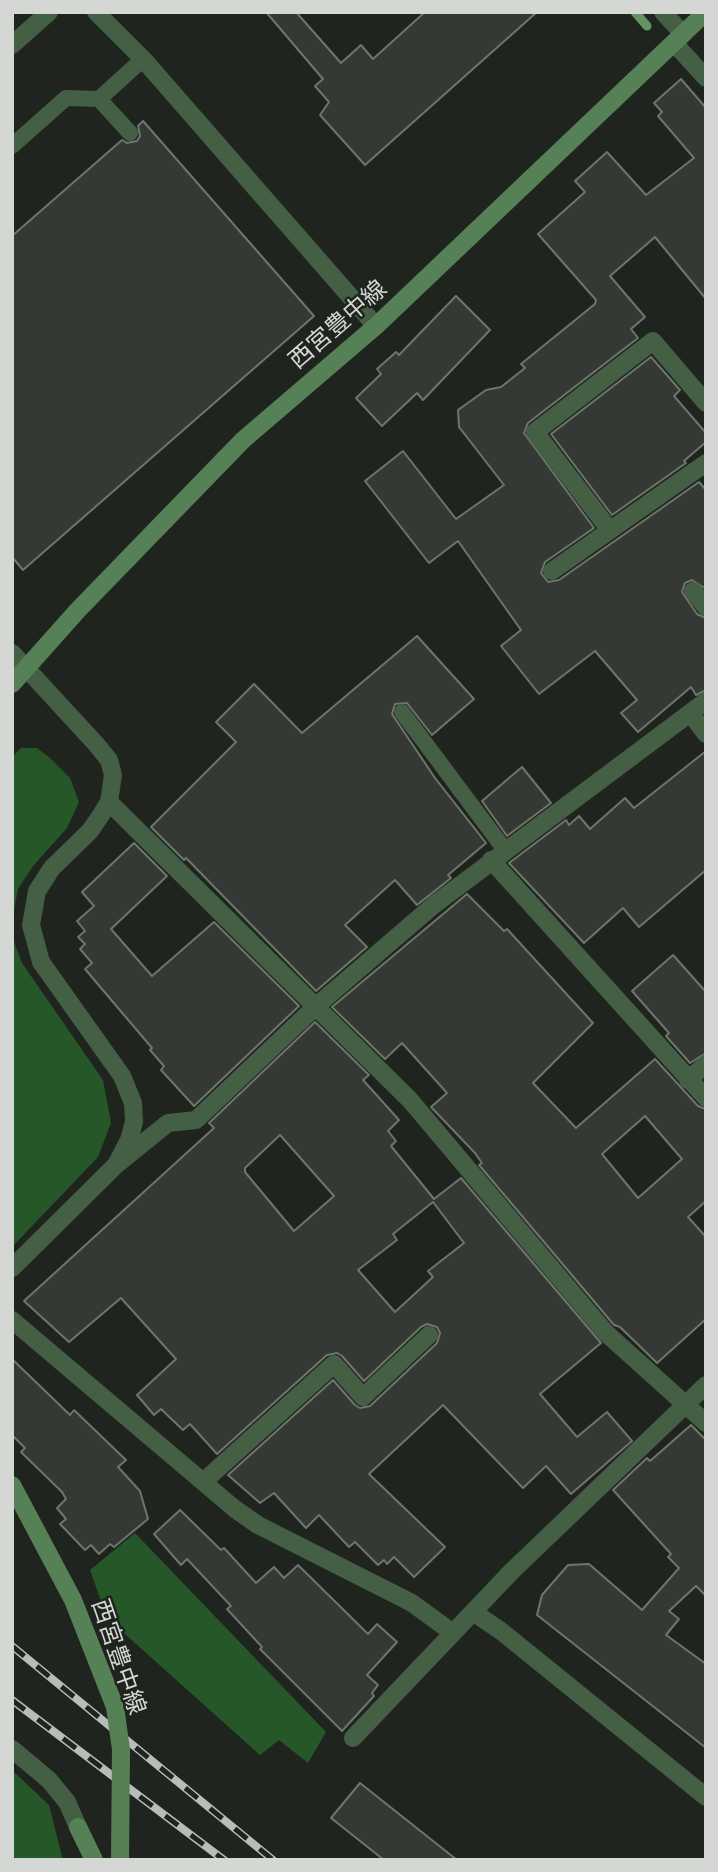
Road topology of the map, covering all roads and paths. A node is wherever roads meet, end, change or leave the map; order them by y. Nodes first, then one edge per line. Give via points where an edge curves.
1 (49, 12) edge
2 (96, 12) edge
3 (663, 12) edge
4 (706, 12) edge
5 (678, 39) junction
6 (12, 44) edge
7 (143, 59) junction
8 (706, 78) edge
9 (99, 99) junction
10 (130, 133) dead end
11 (12, 146) edge
12 (376, 326) junction
13 (706, 403) edge
14 (706, 463) edge
15 (609, 529) junction
16 (552, 571) dead end
17 (693, 591) dead end
18 (706, 607) edge
19 (12, 653) edge
20 (26, 668) junction
21 (12, 684) edge
22 (706, 701) edge
23 (401, 712) dead end
24 (690, 713) junction
25 (706, 734) edge
26 (109, 802) junction
27 (498, 855) junction
28 (314, 1008) junction
29 (706, 1064) edge
30 (688, 1080) junction
31 (706, 1098) edge
32 (116, 1165) junction
33 (12, 1268) edge
34 (12, 1320) edge
35 (429, 1335) dead end
36 (706, 1385) edge
37 (684, 1406) junction
38 (706, 1423) edge
39 (203, 1482) junction
40 (12, 1485) edge
41 (473, 1612) junction
42 (453, 1633) junction
43 (353, 1738) dead end
44 (12, 1749) edge
45 (706, 1797) edge
46 (78, 1827) junction
47 (82, 1860) edge
48 (94, 1860) edge
49 (120, 1860) edge

1 - 6 street
2 - 7 street
3 - 5 street
4 - 5 main road, 西宮豊中線
5 - 8 street
5 - 12 main road, 西宮豊中線
7 - 9 lane
7 - 12 street
9 - 10 lane
9 - 11 lane via 66,98
12 - 20 main road, 西宮豊中線 via 243,440
13 - 15 street via 653,341 535,432
14 - 15 street
15 - 16 street
17 - 18 street
19 - 20 street
20 - 21 main road, 西宮豊中線
20 - 26 street via 109,760 113,775
22 - 24 street
23 - 27 lane
24 - 25 street
24 - 27 street
26 - 28 street
26 - 32 street via 37,891 31,925 41,961 122,1076 133,1103 134,1122
27 - 28 street
27 - 30 street
28 - 32 street via 196,1120 169,1123
28 - 37 street via 410,1100 606,1333
29 - 30 street
30 - 31 street
32 - 33 street
34 - 39 street
35 - 39 street via 362,1397 334,1364
36 - 37 street
37 - 38 street
37 - 41 street
39 - 42 street via 258,1525 412,1603
40 - 49 main road, 西宮豊中線, bridge via 73,1600 115,1707 121,1749
41 - 42 street
41 - 45 street
42 - 43 street
44 - 46 street via 49,1780 67,1802
46 - 47 main road
46 - 48 main road

